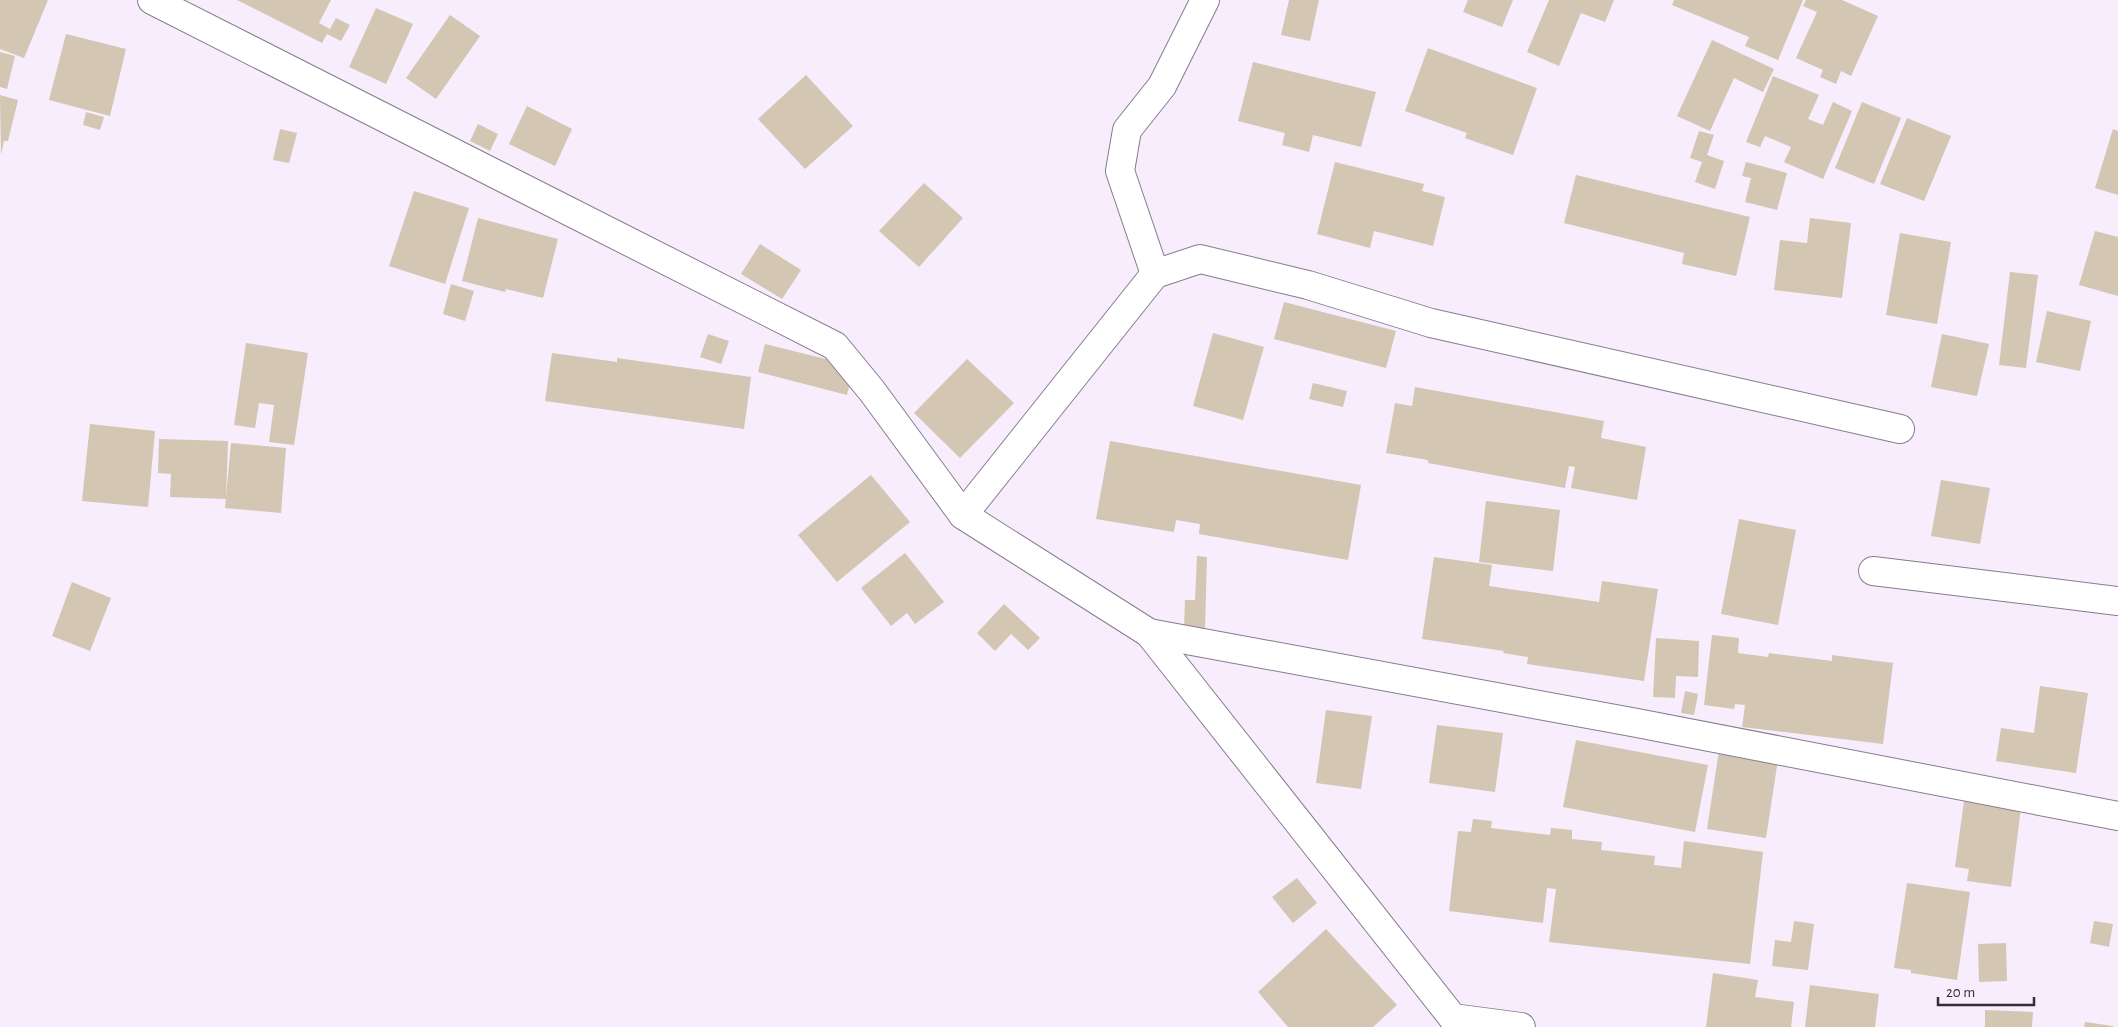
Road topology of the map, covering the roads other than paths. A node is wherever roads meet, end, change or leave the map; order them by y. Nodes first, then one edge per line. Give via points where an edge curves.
1 (152, 0) edge
2 (1206, 0) edge
3 (1155, 274) junction
4 (1900, 430) dead end
5 (963, 515) junction
6 (1873, 571) dead end
7 (2118, 601) edge
8 (1149, 633) junction
9 (2118, 816) edge
10 (1456, 1023) edge
11 (1521, 1027) edge

1 - 5 street via 835,346 872,390
2 - 3 street via 1162,86 1127,130 1120,172
3 - 4 street via 1200,259 1308,285 1431,323
3 - 5 street
5 - 8 street
6 - 7 street
8 - 9 street
8 - 10 street
10 - 11 street

